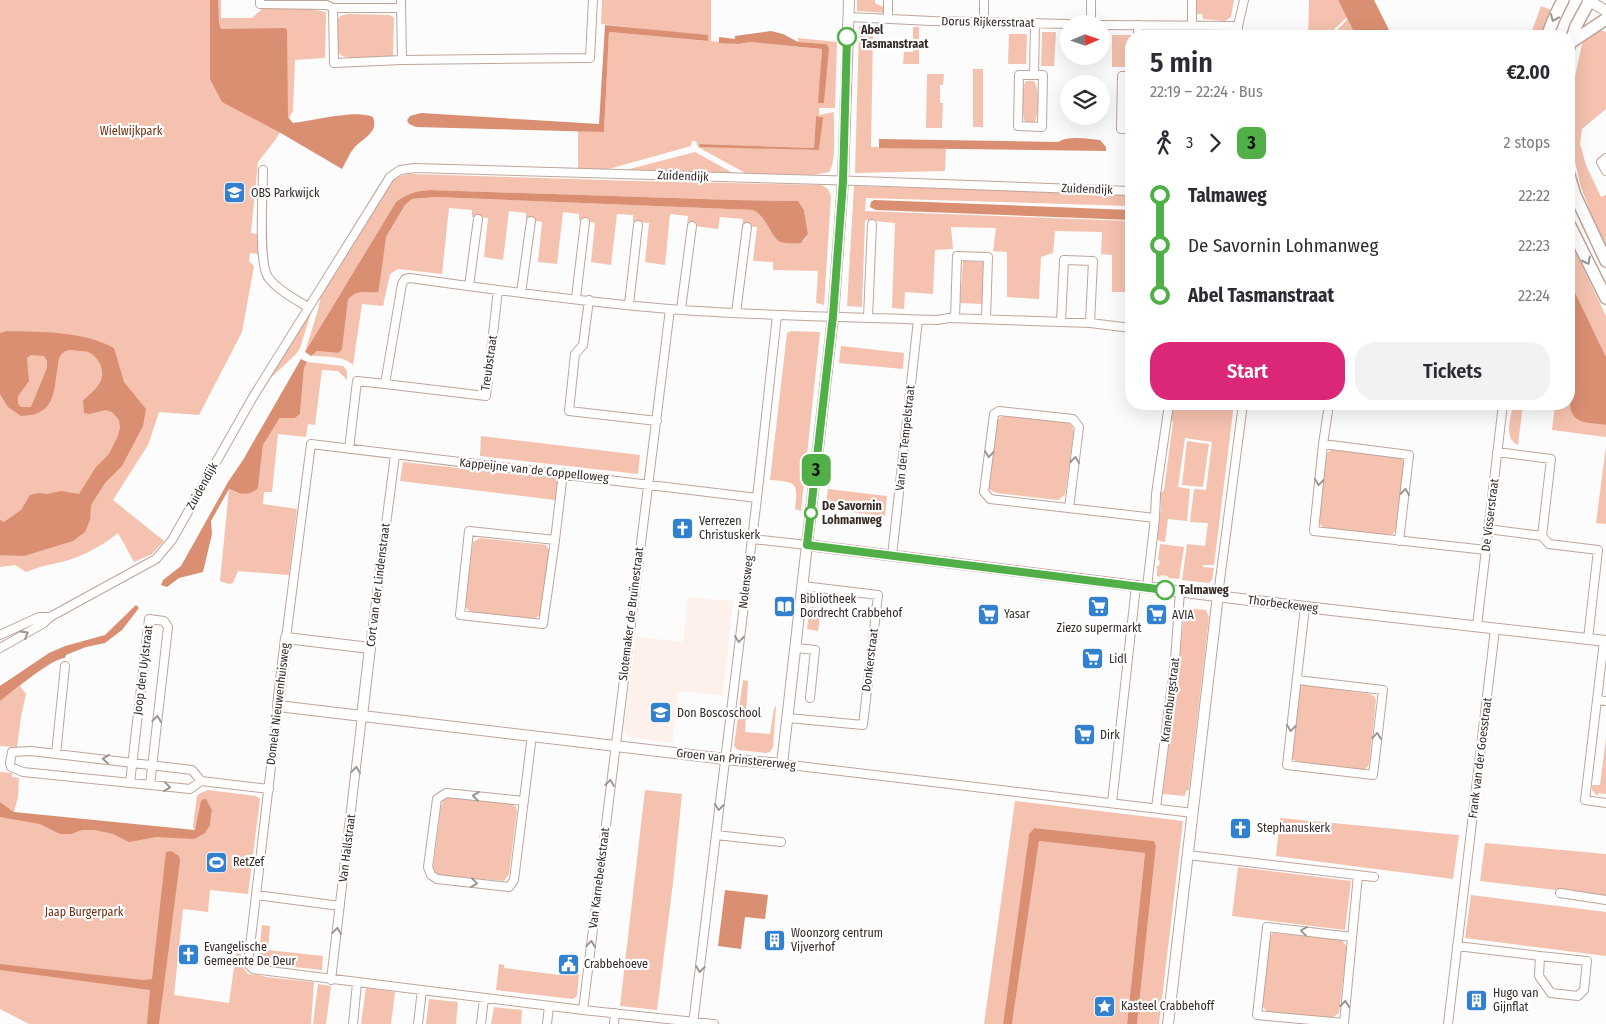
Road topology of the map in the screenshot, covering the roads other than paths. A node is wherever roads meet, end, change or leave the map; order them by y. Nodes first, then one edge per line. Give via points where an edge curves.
1 (260, 0) edge
2 (593, 0) edge
3 (848, 0) edge
4 (888, 0) edge
5 (984, 0) edge
6 (1091, 0) edge
7 (1192, 0) edge
8 (1244, 0) edge
9 (1563, 0) edge
10 (1589, 0) edge
11 (401, 4) edge
12 (333, 8) junction
13 (1606, 11) edge
14 (1091, 15) edge
15 (848, 17) junction
16 (888, 18) junction
17 (1606, 19) edge
18 (984, 22) junction
19 (1035, 23) junction
20 (1060, 24) edge
21 (1110, 25) edge
22 (1138, 25) junction
23 (1192, 25) junction
24 (1238, 26) junction
25 (1138, 30) edge
26 (1238, 30) edge
27 (1549, 30) edge
28 (1575, 31) edge
29 (1575, 41) edge
30 (402, 60) junction
31 (1034, 75) junction
32 (1125, 76) edge
33 (1125, 129) edge
34 (1606, 158) edge
35 (263, 170) dead end
36 (1606, 171) edge
37 (843, 181) junction
38 (1125, 191) edge
39 (1575, 195) edge
40 (478, 219) dead end
41 (531, 221) dead end
42 (585, 222) dead end
43 (872, 224) dead end
44 (638, 225) dead end
45 (692, 226) dead end
46 (747, 227) dead end
47 (1575, 236) edge
48 (1606, 261) edge
49 (469, 286) junction
50 (498, 290) junction
51 (521, 293) junction
52 (576, 298) junction
53 (1606, 298) edge
54 (589, 300) junction
55 (629, 304) junction
56 (308, 307) junction
57 (670, 309) junction
58 (681, 309) junction
59 (736, 313) junction
60 (777, 315) junction
61 (833, 316) junction
62 (868, 318) junction
63 (954, 318) junction
64 (986, 319) junction
65 (918, 320) junction
66 (1061, 322) junction
67 (1090, 323) junction
68 (1125, 327) edge
69 (385, 384) junction
70 (1168, 410) edge
71 (1242, 410) edge
72 (1328, 410) edge
73 (1502, 410) edge
74 (657, 421) junction
75 (311, 444) joint
76 (1323, 444) junction
77 (349, 449) junction
78 (1498, 452) junction
79 (395, 454) junction
80 (563, 473) junction
81 (648, 483) junction
82 (757, 498) junction
83 (1069, 508) junction
84 (1155, 518) junction
85 (1488, 529) junction
86 (1542, 536) junction
87 (752, 539) junction
88 (555, 540) junction
89 (1399, 541) junction
90 (807, 545) junction
91 (1486, 550) junction
92 (892, 556) junction
93 (803, 586) junction
94 (1136, 586) junction
95 (1147, 587) junction
96 (1180, 591) junction
97 (1218, 595) junction
98 (1305, 607) junction
99 (50, 617) junction
100 (1477, 626) junction
101 (1495, 628) junction
102 (0, 635) edge
103 (286, 638) junction
104 (1588, 639) junction
105 (1605, 641) edge
106 (0, 648) edge
107 (370, 648) junction
108 (796, 648) junction
109 (65, 666) dead end
110 (1297, 680) junction
111 (810, 698) dead end
112 (1597, 700) junction
113 (1606, 702) edge
114 (278, 706) junction
115 (362, 716) junction
116 (788, 718) junction
117 (532, 735) junction
118 (615, 746) junction
119 (56, 754) junction
120 (725, 759) junction
121 (132, 762) junction
122 (152, 764) junction
123 (782, 764) junction
124 (201, 781) junction
125 (130, 783) junction
126 (150, 785) junction
127 (268, 789) junction
128 (524, 802) junction
129 (1112, 803) junction
130 (1606, 803) edge
131 (1156, 808) junction
132 (1193, 813) junction
133 (716, 835) junction
134 (781, 842) dead end
135 (1188, 855) junction
136 (1358, 875) junction
137 (1374, 877) dead end
138 (1560, 894) dead end
139 (256, 895) junction
140 (1606, 900) edge
141 (340, 906) junction
142 (1352, 937) junction
143 (1457, 946) junction
144 (1540, 956) junction
145 (331, 980) junction
146 (357, 983) junction
147 (422, 990) junction
148 (484, 998) junction
149 (549, 1006) junction
150 (583, 1010) junction
151 (615, 1014) junction
152 (693, 1023) edge
153 (353, 1024) edge
154 (418, 1024) edge
155 (481, 1024) edge
156 (547, 1024) edge
157 (614, 1024) edge
158 (714, 1024) edge
159 (1168, 1024) edge
160 (1448, 1024) edge

1 - 12 street via 260,4 327,5
2 - 30 street via 590,58
3 - 15 street
4 - 16 street
5 - 18 street
6 - 14 street
7 - 23 street
8 - 24 street
9 -> 27 main road
10 - 13 street
10 - 28 main road
11 - 12 street
11 - 30 street
12 - 30 street via 334,63
15 - 16 street, Dorus Rijkersstraat
15 - 37 street
16 - 18 street, Dorus Rijkersstraat
17 - 29 main road
18 - 19 street, Dorus Rijkersstraat
19 - 20 street, Dorus Rijkersstraat
19 - 31 street
21 - 22 street
22 - 23 street
22 - 25 street
23 - 24 street
24 - 26 street
31 - 31 street via 1019,75 1018,126 1042,127 1043,75
32 - 33 street via 1122,76 1121,129
34 - 36 street via 1601,162
35 - 56 street via 262,262 268,278
37 - 38 street, Zuidendijk
37 - 56 street, Zuidendijk via 400,170 390,177
37 - 61 street
39 - 48 main road
40 - 49 street
41 - 51 street
42 - 52 street
43 - 62 street
44 - 55 street
45 - 58 street
46 - 59 street
47 -> 53 main road
49 - 50 street
49 - 69 street via 405,280
50 - 51 street
50 - 69 street, Treubstraat via 486,396
51 - 52 street
52 - 54 street
54 - 55 street
54 - 74 street via 583,345 575,354 569,411
55 - 57 street
56 - 99 street, Zuidendijk via 172,540 156,558
57 - 58 street
57 - 74 street, Slotemaker de Bruïnestraat
58 - 59 street
59 - 60 street
60 - 61 street
60 - 82 street, Nolensweg
61 - 62 street
61 - 90 street
62 - 65 street
63 - 64 street
63 - 64 street via 957,256 988,257
63 - 65 street
64 - 66 street
65 - 92 street, Van den Tempelstraat
66 - 67 street
66 - 67 street via 1064,260 1093,261
67 - 68 street
69 - 77 street via 357,381
70 - 84 street
71 - 97 street
72 - 76 street
73 - 78 street, De Visserstraat
74 - 81 street, Slotemaker de Bruïnestraat
75 - 77 street, Kappeijne van de Coppelloweg
75 - 103 street, Domela Nieuwenhuisweg
76 -> 89 street via 1314,531
89 -> 76 street via 1409,455
77 - 79 street, Kappeijne van de Coppelloweg
78 - 85 street, De Visserstraat
78 - 86 street via 1551,459
79 - 80 street, Kappeijne van de Coppelloweg
79 - 107 street, Cort van der Lindenstraat
80 - 81 street, Kappeijne van de Coppelloweg
80 - 88 street
81 - 82 street, Kappeijne van de Coppelloweg
81 - 118 street, Slotemaker de Bruïnestraat
82 - 87 street, Nolensweg
83 -> 83 street via 1079,427 1073,419 999,411 994,414 984,492 990,500
83 - 84 street
84 - 95 street
85 - 86 street
85 - 91 street, De Visserstraat
86 - 104 street via 1549,544 1598,550
87 - 90 street, Thorbeckeweg
87 -> 120 street, Nolensweg
88 - 88 street via 469,531 460,615 543,624
89 - 91 street
90 - 92 street, Thorbeckeweg
90 - 93 street
91 - 100 street, De Visserstraat
92 - 94 street, Thorbeckeweg
93 - 108 street
93 - 116 street, Donkerstraat via 878,595 877,605 863,725
94 - 95 street, Thorbeckeweg
94 - 129 street
95 - 96 street, Thorbeckeweg
96 - 97 street, Thorbeckeweg
96 - 131 street, Kranenburgstraat via 1175,660
97 - 98 street, Thorbeckeweg
97 - 132 street
98 - 100 street, Thorbeckeweg
98 - 110 street
99 - 102 street, Zuidendijk via 39,617
106 -> 99 street, Zuidendijk
100 - 101 street, Thorbeckeweg
101 - 104 street, Thorbeckeweg
101 - 143 street, Frank van der Goesstraat
103 - 107 street
103 - 114 street, Domela Nieuwenhuisweg
104 - 105 street, Thorbeckeweg
105 - 112 street
107 - 115 street, Cort van der Lindenstraat
108 - 111 street via 816,650
108 - 116 street
109 - 119 street
110 -> 110 street via 1287,765 1373,775 1383,690
112 - 113 street
112 - 130 street via 1585,800
114 - 115 street, Groen van Prinstererweg
114 - 127 street, Domela Nieuwenhuisweg
115 - 117 street, Groen van Prinstererweg
141 -> 115 street, Van Hallstraat
116 - 123 street
117 - 118 street, Groen van Prinstererweg
117 - 128 street
118 - 120 street, Groen van Prinstererweg
150 -> 118 street, Van Karnebeekstraat
121 -> 119 street
119 - 125 street via 12,752 10,763 11,767 23,772
120 - 123 street, Groen van Prinstererweg
120 -> 133 street, Nolensweg
121 - 122 street
122 -> 121 street, Joop den Uylstraat via 168,627 164,621 149,619
121 - 125 street, Joop den Uylstraat
122 - 124 street via 192,770
122 - 126 street, Joop den Uylstraat
123 - 129 street, Groen van Prinstererweg
126 -> 124 street via 190,789
124 - 127 street
125 - 126 street
127 - 139 street, Domela Nieuwenhuisweg
128 -> 128 street via 446,793 437,799 428,868 431,875 437,879 509,887 514,880
129 - 131 street, Groen van Prinstererweg
131 - 132 street, Groen van Prinstererweg
132 - 135 street
133 - 134 street
133 -> 152 street, Nolensweg
135 - 136 street
135 - 159 street
136 - 137 street
136 - 142 street
138 - 140 street
139 - 141 street
139 - 145 street, Domela Nieuwenhuisweg via 248,964 253,969
145 -> 141 street, Van Hallstraat
142 -> 142 street via 1267,927 1257,1015 1344,1023
143 - 144 street
143 - 160 street, Frank van der Goesstraat
144 - 144 street via 1587,961 1584,990 1578,996 1551,992 1539,976
145 - 146 street
146 - 147 street
146 - 153 street
147 - 148 street
147 - 154 street
148 - 149 street
148 - 155 street
149 - 150 street
149 - 156 street
150 - 151 street
151 - 152 street
151 - 157 street
152 - 158 street

